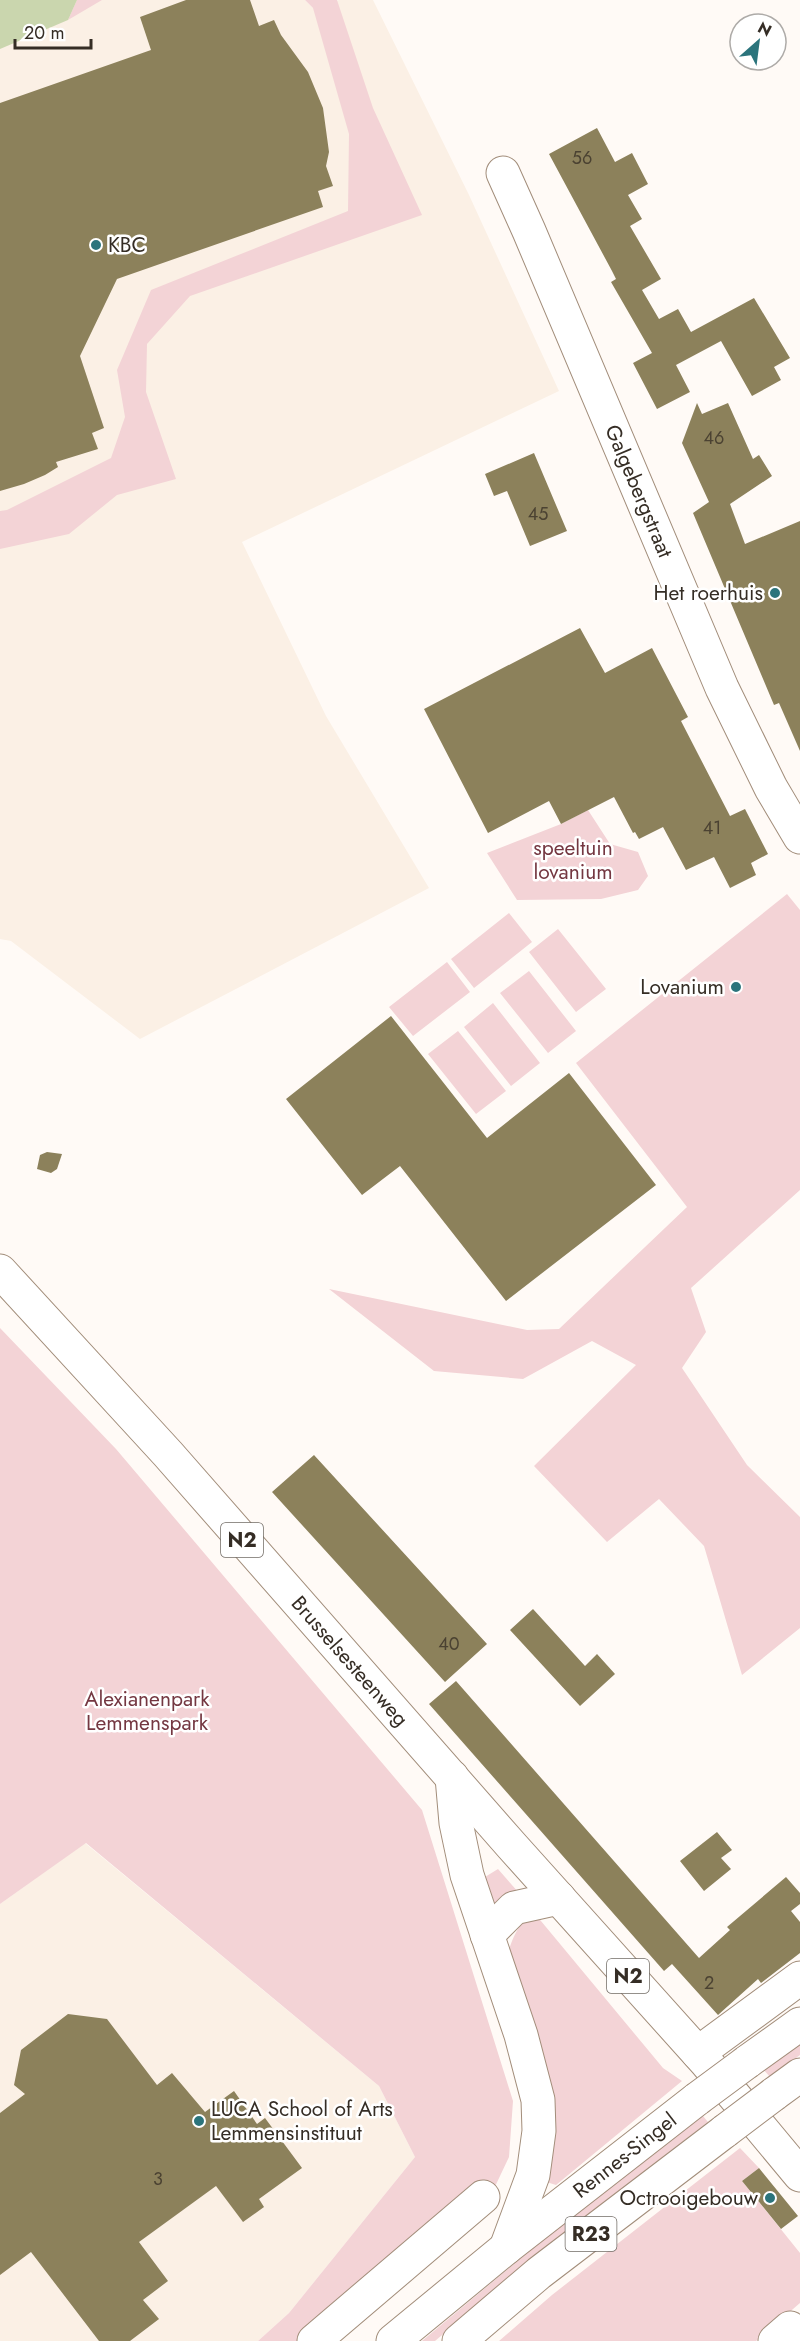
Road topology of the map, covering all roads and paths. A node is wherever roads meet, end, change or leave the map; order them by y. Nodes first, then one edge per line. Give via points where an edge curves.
1 (503, 173) dead end
2 (800, 837) edge
3 (0, 1271) edge
4 (452, 1777) junction
5 (559, 1898) junction
6 (486, 1935) junction
7 (800, 1978) edge
8 (800, 2024) edge
9 (698, 2053) junction
10 (800, 2075) edge
11 (800, 2175) edge
12 (483, 2197) dead end
13 (506, 2248) junction
14 (314, 2341) edge
15 (393, 2341) edge
16 (459, 2341) edge

1 - 2 main road, Galgebergstraat via 722,688
3 - 4 main road, Brusselsesteenweg / N2 via 168,1454
4 - 5 main road, Brusselsesteenweg / N2
4 - 6 main road via 464,1860
5 - 6 main road via 514,1908
5 - 9 main road, Brusselsesteenweg / N2
6 - 13 main road via 521,2035 538,2100 539,2131 533,2175
7 - 9 main road
8 - 13 main road, Rennes-Singel / R23, bridge
9 - 11 main road, N2
10 - 16 main road, Rennes-Singel / R23, bridge via 539,2273
12 - 14 main road
13 - 15 main road, Rennes-Singel / R23

